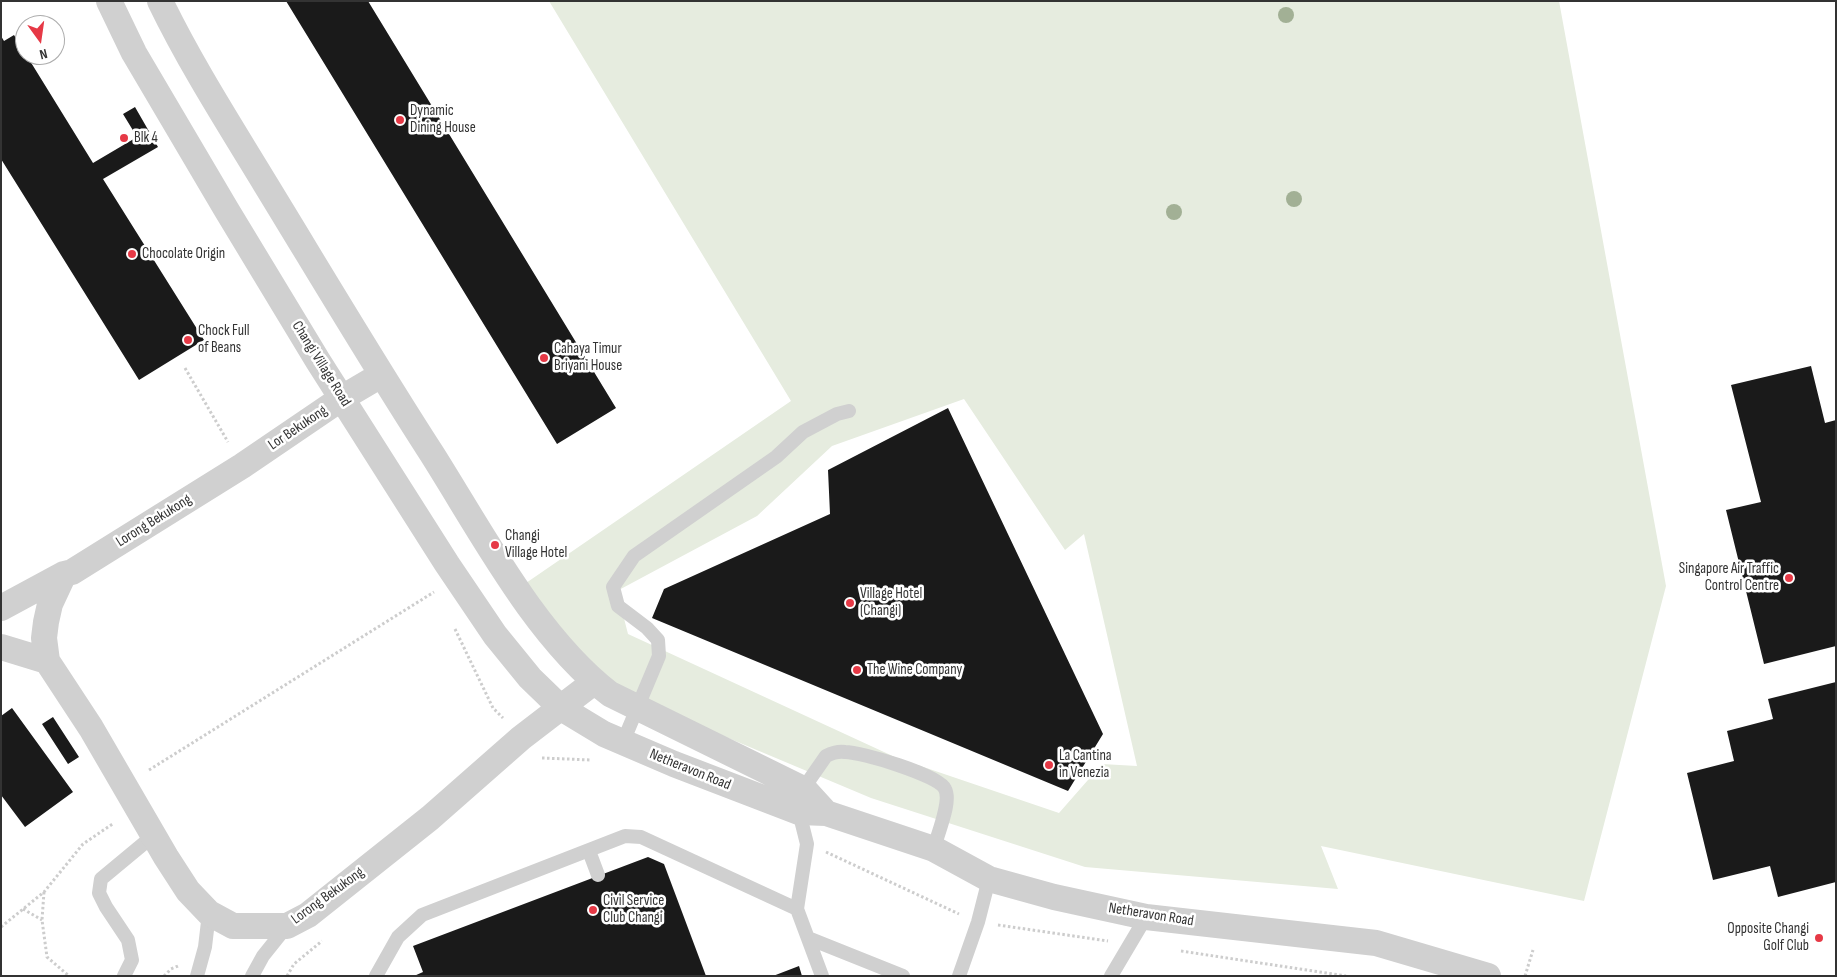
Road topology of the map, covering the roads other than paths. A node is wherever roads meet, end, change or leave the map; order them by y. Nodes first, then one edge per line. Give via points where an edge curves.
1 (109, 1) edge
2 (160, 1) edge
3 (381, 375) junction
4 (342, 398) junction
5 (849, 411) dead end
6 (242, 466) joint
7 (64, 574) junction
8 (1, 608) edge
9 (1, 647) edge
10 (47, 661) junction
11 (594, 682) junction
12 (636, 707) junction
13 (561, 708) junction
14 (623, 742) junction
15 (802, 801) junction
16 (154, 835) junction
17 (934, 849) junction
18 (590, 851) junction
19 (598, 875) dead end
20 (989, 879) junction
21 (797, 909) junction
22 (208, 913) junction
23 (1146, 917) junction
24 (287, 926) junction
25 (808, 938) junction
26 (124, 976) edge
27 (197, 976) edge
28 (252, 976) edge
29 (376, 976) edge
30 (822, 976) edge
31 (903, 976) edge
32 (959, 976) edge
33 (1111, 976) edge
34 (1488, 976) edge

1 - 4 street, Changi Village Road via 134,53 226,210
2 - 3 street via 197,73
3 - 4 street, Lor Bekukong
3 - 11 street via 531,610
4 - 6 street, Lor Bekukong
4 - 13 street, Changi Village Road via 495,634 530,678
5 - 12 lane via 803,432 776,457 634,556 613,587 618,606 648,628 658,640 659,656
6 - 7 street, Lorong Bekukong
7 - 8 street, Lorong Bekukong
7 - 10 street, Lorong Bekukong via 50,604 46,622
9 - 10 street
10 - 16 street, Lorong Bekukong via 92,728
11 - 12 street, Netheravon Road
11 - 13 street, Lorong Bekukong
12 - 14 lane
12 - 15 street, Netheravon Road
13 - 14 street, Netheravon Road
13 - 24 street, Lorong Bekukong via 308,915
14 - 15 street, Netheravon Road
15 - 17 street, Netheravon Road via 826,813
15 - 17 lane via 826,756 846,752 869,756 934,779 945,787 948,796
15 - 21 lane via 807,844
16 - 22 street, Lorong Bekukong via 188,892
16 - 26 lane via 101,879 99,893 128,940 132,960
17 - 20 street, Netheravon Road
18 - 19 lane
18 - 21 lane via 625,836 640,837
18 - 29 lane via 422,915 398,937
20 - 23 street, Netheravon Road
20 - 32 lane
21 - 25 lane
22 - 24 street, Lorong Bekukong via 233,926
22 - 27 lane via 205,947
23 - 33 lane
23 - 34 street, Netheravon Road via 1376,943
24 - 28 lane
25 - 30 lane
25 - 31 lane

